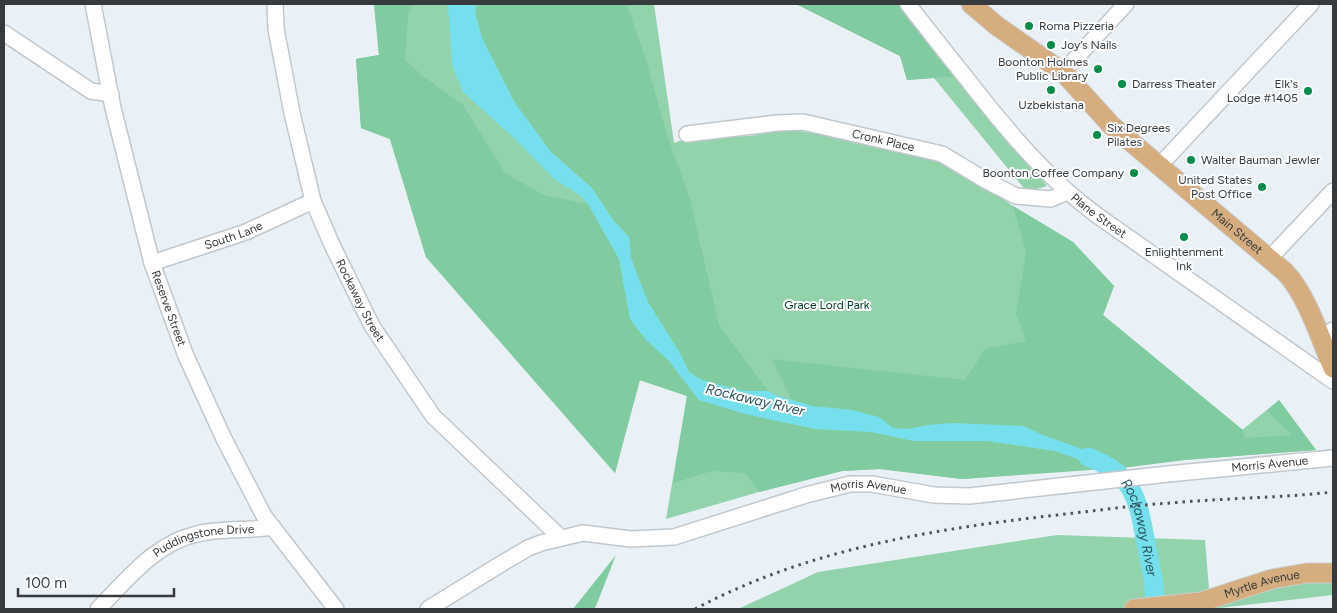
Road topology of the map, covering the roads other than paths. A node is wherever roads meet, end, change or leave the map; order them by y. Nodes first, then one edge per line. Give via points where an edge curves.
1 (93, 4) edge
2 (275, 4) edge
3 (908, 4) edge
4 (971, 4) edge
5 (1126, 4) edge
6 (1311, 4) edge
7 (4, 33) edge
8 (1063, 72) junction
9 (110, 94) junction
10 (687, 134) dead end
11 (1160, 166) junction
12 (1333, 191) edge
13 (1067, 192) junction
14 (313, 202) junction
15 (1269, 259) junction
16 (152, 263) junction
17 (1326, 333) edge
18 (1333, 368) edge
19 (1333, 381) edge
20 (1333, 458) edge
21 (273, 527) junction
22 (560, 537) junction
23 (1333, 572) edge
24 (98, 609) edge
25 (336, 609) edge
26 (428, 609) edge
27 (1134, 609) edge
28 (1139, 609) edge

1 - 9 street, Reserve Street
2 - 14 street, Rockaway Street via 276,29 292,113
3 - 13 street, Plane Street via 1004,125
4 - 8 main road, Main Street
5 - 8 street
6 - 11 street
7 - 9 street via 91,91
8 - 11 main road, Main Street via 1112,125
9 - 16 street, Reserve Street
10 - 13 street, Cronk Place via 803,122 942,154 1016,196 1052,199
11 - 15 main road, Main Street
12 - 15 street
13 - 19 street, Plane Street
14 - 16 street, South Lane via 246,232
14 - 22 street, Rockaway Street via 372,326 432,416
15 - 17 main road, Main Street via 1297,287
16 - 21 street, Reserve Street via 190,364 224,439 264,516
17 - 18 main road, Main Street
20 - 22 street, Morris Avenue via 970,496 934,495 872,484 850,484 674,537 632,539 583,533
21 - 24 street, Puddingstone Drive via 196,534 170,544 158,551
21 - 25 street, Reserve Street
22 - 26 street, Morris Avenue via 528,548
23 - 28 main road, Myrtle Avenue via 1272,579 1219,598
27 - 28 main road, Myrtle Avenue

